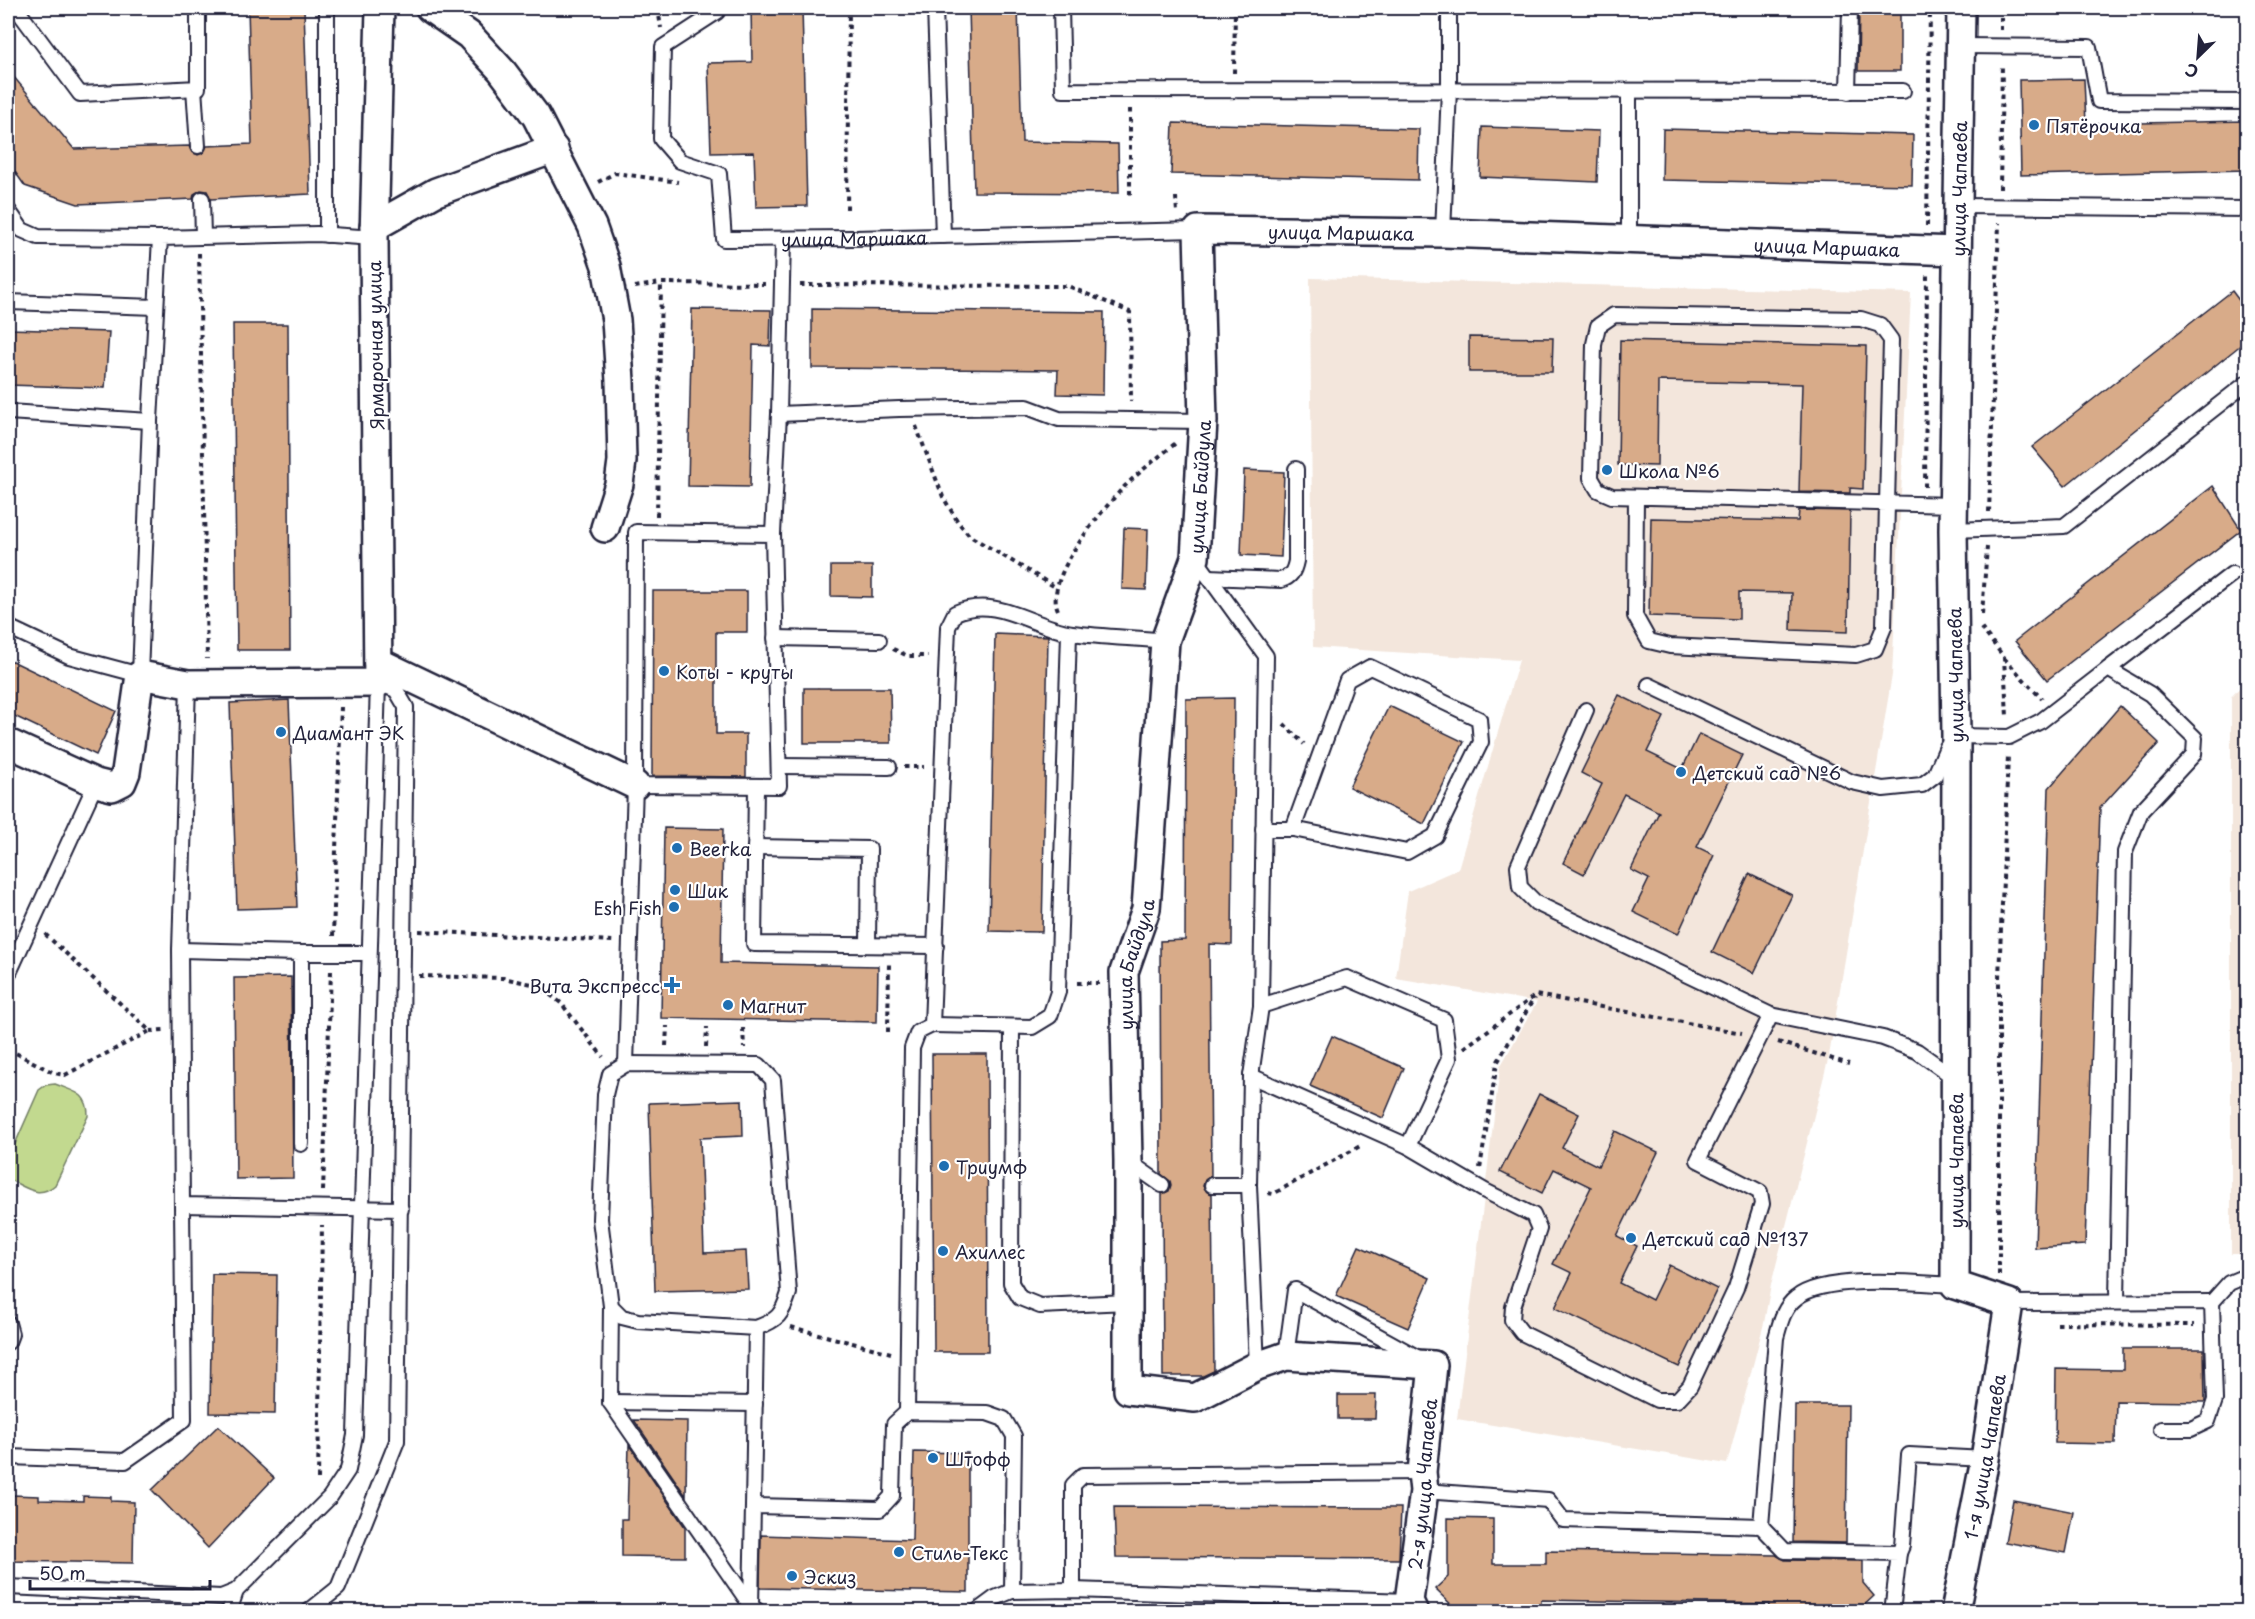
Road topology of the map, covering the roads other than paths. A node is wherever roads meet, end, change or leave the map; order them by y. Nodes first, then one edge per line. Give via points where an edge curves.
1 (15, 8) edge
2 (198, 8) edge
3 (327, 8) edge
4 (380, 8) edge
5 (430, 8) edge
6 (935, 8) edge
7 (1061, 8) edge
8 (1449, 8) edge
9 (1850, 8) edge
10 (1961, 8) edge
11 (717, 12) dead end
12 (1960, 46) junction
13 (194, 88) junction
14 (1449, 89) junction
15 (1629, 91) junction
16 (1903, 91) dead end
17 (1848, 92) junction
18 (2247, 102) edge
19 (198, 146) dead end
20 (554, 149) junction
21 (202, 199) dead end
22 (1958, 206) junction
23 (2247, 209) edge
24 (8, 210) edge
25 (1198, 230) junction
26 (374, 232) junction
27 (1443, 233) junction
28 (327, 235) junction
29 (943, 236) junction
30 (201, 237) junction
31 (160, 238) junction
32 (783, 239) junction
33 (1629, 240) junction
34 (1957, 251) junction
35 (8, 302) edge
36 (156, 307) junction
37 (2247, 382) edge
38 (8, 412) edge
39 (778, 414) junction
40 (150, 421) junction
41 (1203, 421) junction
42 (1296, 469) dead end
43 (1636, 497) junction
44 (1888, 504) junction
45 (1953, 517) junction
46 (605, 528) dead end
47 (773, 534) junction
48 (1202, 568) junction
49 (2232, 574) dead end
50 (8, 627) edge
51 (1069, 633) junction
52 (776, 638) junction
53 (879, 640) road end
54 (1165, 640) junction
55 (2108, 669) junction
56 (378, 673) junction
57 (140, 675) junction
58 (197, 684) junction
59 (1649, 685) dead end
60 (1586, 710) dead end
61 (1956, 736) junction
62 (8, 743) edge
63 (779, 766) junction
64 (890, 767) road end
65 (96, 783) junction
66 (635, 785) junction
67 (756, 786) junction
68 (1263, 829) junction
69 (1293, 829) junction
70 (755, 847) junction
71 (868, 945) junction
72 (936, 946) junction
73 (180, 950) junction
74 (301, 953) junction
75 (368, 953) junction
76 (8, 975) edge
77 (1260, 1006) junction
78 (1771, 1016) junction
79 (932, 1024) junction
80 (1012, 1028) junction
81 (621, 1068) junction
82 (1251, 1076) junction
83 (1956, 1079) junction
84 (301, 1144) dead end
85 (1408, 1146) junction
86 (1128, 1161) junction
87 (1162, 1185) dead end
88 (1212, 1185) dead end
89 (1249, 1189) junction
90 (182, 1205) junction
91 (363, 1208) junction
92 (400, 1209) junction
93 (2247, 1275) edge
94 (1955, 1285) junction
95 (2116, 1301) junction
96 (1127, 1302) junction
97 (2004, 1302) junction
98 (2212, 1302) junction
99 (611, 1306) junction
100 (8, 1323) edge
101 (756, 1328) junction
102 (8, 1342) edge
103 (1286, 1356) junction
104 (1433, 1365) junction
105 (1257, 1366) junction
106 (610, 1402) junction
107 (755, 1404) junction
108 (907, 1412) junction
109 (2161, 1429) dead end
110 (8, 1457) edge
111 (1985, 1459) junction
112 (1423, 1482) junction
113 (753, 1506) junction
114 (1761, 1526) junction
115 (1899, 1553) junction
116 (8, 1587) edge
117 (1012, 1590) junction
118 (1073, 1590) junction
119 (236, 1591) junction
120 (1411, 1606) edge
121 (755, 1609) edge
122 (229, 1611) edge
123 (308, 1611) edge
124 (976, 1611) edge
125 (1893, 1611) edge
126 (1955, 1611) edge

1 - 13 lane via 80,94
2 - 13 lane via 198,88
3 - 28 lane
4 - 26 street, Ярмарочная улица
5 - 20 street via 469,35 502,71 536,116
6 - 29 lane
7 - 14 lane via 1064,90
8 - 14 lane
9 - 17 lane
10 - 12 street, улица Чапаева
11 - 32 lane, улица Маршака via 663,47 661,139 680,161 719,174 724,238
12 - 18 lane via 2089,47 2099,101
12 - 22 street, улица Чапаева
13 - 19 lane
14 - 15 lane
14 - 27 lane
15 - 17 lane
15 - 33 lane
16 - 17 lane
20 - 26 street via 436,192
20 - 46 street via 592,226 606,266 615,320 622,461
21 - 30 lane
22 - 23 lane
22 - 34 street, улица Чапаева
24 - 31 lane via 22,230 38,237
25 - 27 street, улица Маршака
25 - 29 lane, улица Маршака
25 - 41 street, улица Байдула
26 - 28 lane
26 - 56 street, Ярмарочная улица
27 - 33 street, улица Маршака
28 - 30 lane
29 - 32 lane, улица Маршака
30 - 31 lane
31 - 36 lane
32 - 39 lane
33 - 34 street, улица Маршака
34 - 45 street, улица Чапаева
35 - 36 lane
36 - 40 lane
37 - 45 lane via 2064,526 1989,529
38 - 40 lane
39 - 41 lane via 1027,407 1059,419
39 - 47 lane
40 - 57 lane
41 - 48 street, улица Байдула
42 - 48 lane via 1296,561 1288,578
43 - 44 lane
43 - 44 lane via 1635,616 1649,640 1670,646 1856,655 1875,649 1884,627
43 - 44 lane via 1612,496 1598,490 1591,478 1594,344 1598,326 1614,315 1861,319 1880,325 1891,339
44 - 45 lane
45 - 61 street, улица Чапаева
47 - 52 lane
47 - 66 lane via 636,532
48 - 54 street, улица Байдула
48 - 68 lane via 1266,656
49 - 55 lane
50 - 57 lane via 69,656
51 - 54 lane
51 - 72 lane via 1006,610 970,606 955,613 948,627
51 - 80 lane via 1058,992 1050,1016 1032,1027
52 - 53 lane
52 - 63 lane
54 - 86 street, улица Байдула via 1146,909 1124,972
55 - 61 lane via 2041,722 2009,737
55 - 95 lane via 2150,694 2195,738 2194,754 2142,811 2126,852
56 - 58 street via 342,683
56 - 66 street
56 - 75 lane
56 - 92 lane via 396,690 406,707
57 - 58 street
57 - 65 street via 122,783 112,787
58 - 73 lane
59 - 61 lane via 1852,782 1883,789 1922,785 1935,775
60 - 78 lane via 1518,866 1520,887 1536,903
61 - 83 street, улица Чапаева
62 - 65 street
63 - 64 lane
63 - 67 lane via 779,786
65 - 76 lane
66 - 67 lane
66 - 81 lane
67 - 70 lane
68 - 69 lane
68 - 77 lane
69 - 69 lane via 1407,852 1435,836 1481,742 1479,719 1370,667 1347,680
70 - 71 lane via 869,849
70 - 71 lane via 753,944
71 - 72 lane
72 - 79 lane
73 - 74 lane
73 - 90 lane
74 - 75 lane
74 - 84 lane
75 - 91 lane
77 - 82 lane
77 - 85 lane via 1347,978 1444,1020 1449,1059
78 - 83 lane via 1883,1038 1917,1051
78 - 85 lane via 1698,1160 1760,1192 1762,1204 1736,1288 1690,1386 1677,1401 1657,1400 1522,1333 1512,1320 1512,1307 1539,1229 1533,1215
79 - 80 lane
79 - 108 lane via 918,1032 912,1048
80 - 96 lane via 1011,1283 1020,1299 1040,1306
81 - 99 lane via 610,1074 605,1095 600,1219
81 - 101 lane via 759,1065 774,1080 789,1293 773,1322
82 - 85 lane
82 - 89 lane
83 - 94 street, улица Чапаева
86 - 87 lane
86 - 96 street, улица Байдула
88 - 89 lane
89 - 105 lane
90 - 91 lane
90 - 110 lane via 184,1420 125,1461
91 - 92 lane
91 - 119 lane via 355,1436 348,1470 318,1510
92 - 123 lane via 397,1441 338,1588
93 - 98 lane via 2229,1283
94 - 97 street
94 - 114 lane via 1883,1282 1814,1287 1795,1298 1783,1314 1776,1338
95 - 97 lane
95 - 98 lane
96 - 105 street, улица Байдула via 1128,1390 1195,1398
97 - 111 street, 1-я улица Чапаева
98 - 109 lane via 2215,1400 2208,1421 2191,1429
99 - 101 lane via 622,1317 638,1321
99 - 106 lane
100 - 102 lane
101 - 107 lane
103 - 104 street, улица Байдула
103 - 104 lane via 1295,1290
103 - 105 street, улица Байдула
104 - 112 street, 2-я улица Чапаева
106 - 107 lane
106 - 121 lane
107 - 113 lane
108 - 113 lane via 894,1424 892,1496 880,1509
108 - 117 lane via 987,1413 1004,1419 1014,1436
111 - 115 lane via 1909,1455
111 - 126 street, 1-я улица Чапаева
112 - 114 lane via 1548,1500 1563,1520
112 - 118 lane via 1083,1476 1073,1485
112 - 120 street, 2-я улица Чапаева
113 - 121 lane
114 - 115 lane via 1785,1551
115 - 125 lane
116 - 119 lane via 221,1597
117 - 118 lane
117 - 124 lane
118 - 120 lane
119 - 122 lane

